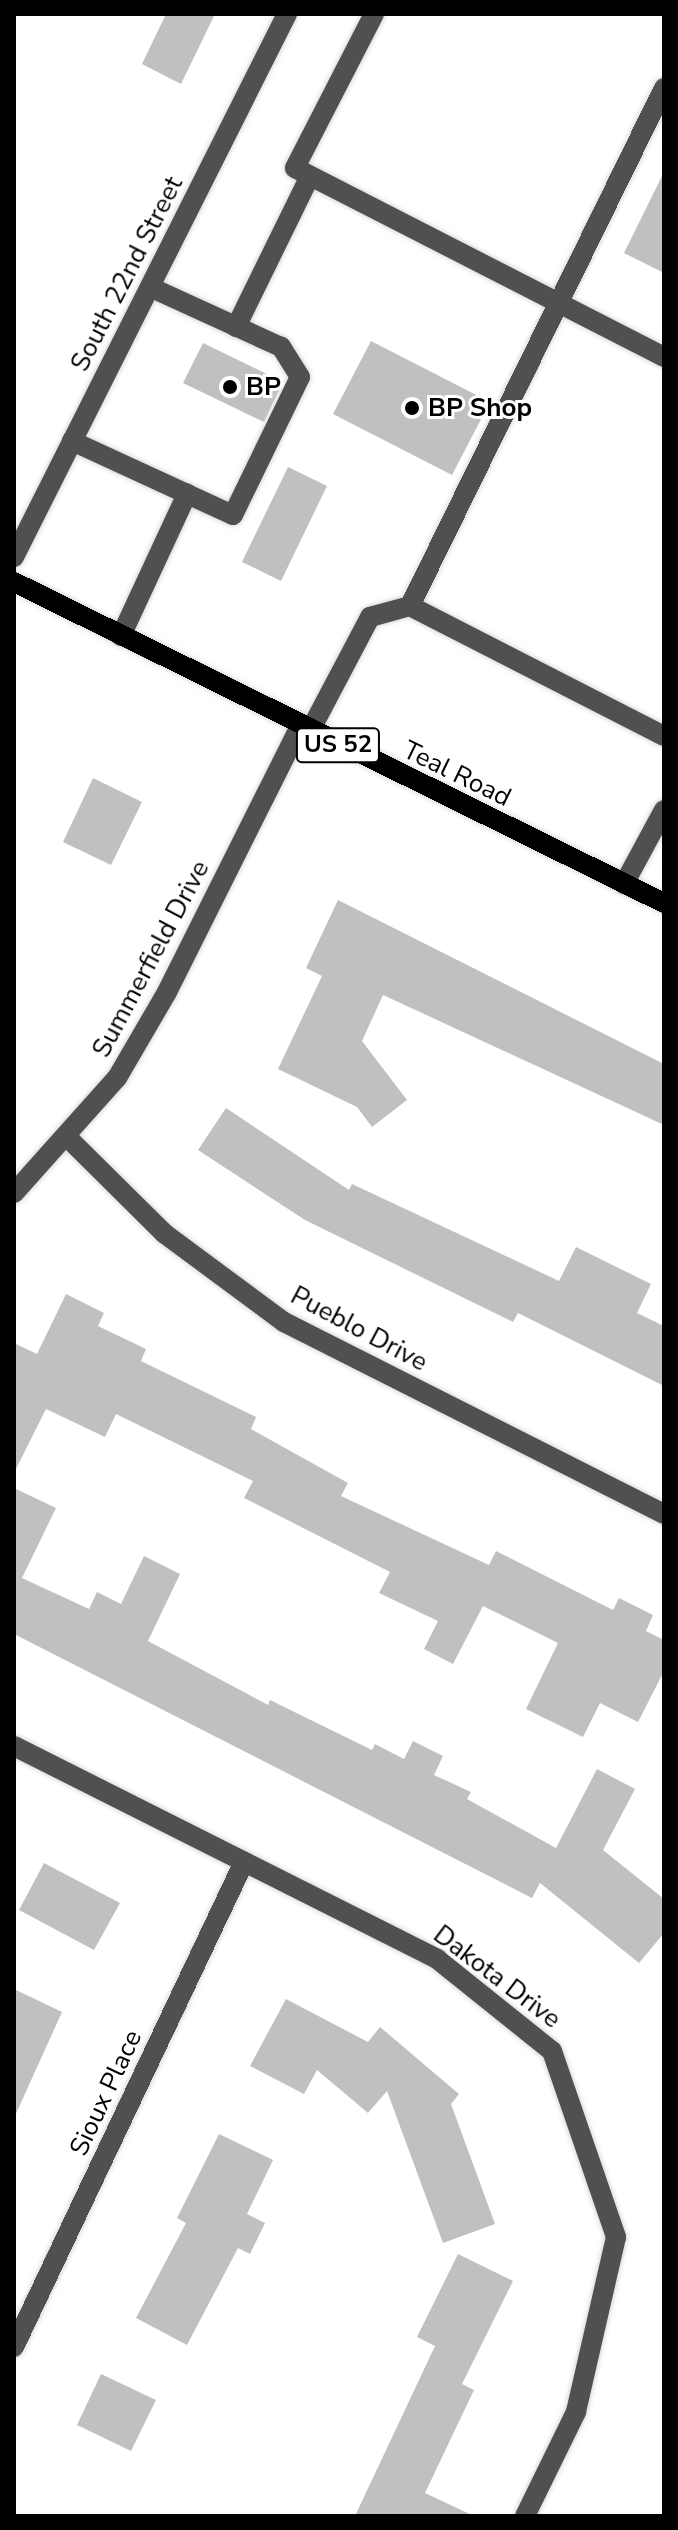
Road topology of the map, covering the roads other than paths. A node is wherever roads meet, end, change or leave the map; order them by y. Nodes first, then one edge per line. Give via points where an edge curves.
1 (287, 14) edge
2 (374, 14) edge
3 (664, 88) edge
4 (310, 176) junction
5 (150, 287) junction
6 (558, 301) junction
7 (236, 327) junction
8 (664, 357) edge
9 (72, 441) junction
10 (187, 494) junction
11 (14, 557) edge
12 (14, 582) edge
13 (410, 606) junction
14 (121, 636) junction
15 (305, 728) junction
16 (664, 736) edge
17 (664, 810) edge
18 (624, 884) junction
19 (664, 903) edge
20 (66, 1136) junction
21 (14, 1193) edge
22 (664, 1514) edge
23 (14, 1746) edge
24 (244, 1862) junction
25 (14, 2347) edge
26 (525, 2516) edge

1 - 5 street, South 22nd Street
2 - 4 street via 295,168
3 - 6 street
4 - 6 street
4 - 7 street
5 - 7 street
5 - 9 street, South 22nd Street
6 - 8 street
6 - 13 street
7 - 10 street via 281,347 300,377 233,515
9 - 10 street
9 - 11 street, South 22nd Street
10 - 14 street
12 - 14 main road, Teal Road / US 52
13 - 15 street, Summerfield Drive via 370,617
13 - 16 street
14 - 15 main road, Teal Road / US 52
15 - 18 main road, Teal Road / US 52
15 - 20 street, Summerfield Drive via 117,1078
17 - 18 street
18 - 19 main road, Teal Road / US 52
20 - 21 street, Summerfield Drive
20 - 22 street, Pueblo Drive via 165,1234 284,1322
23 - 24 street, Dakota Drive
24 - 25 street, Sioux Place
24 - 26 street, Dakota Drive via 437,1959 552,2051 616,2237 576,2412

